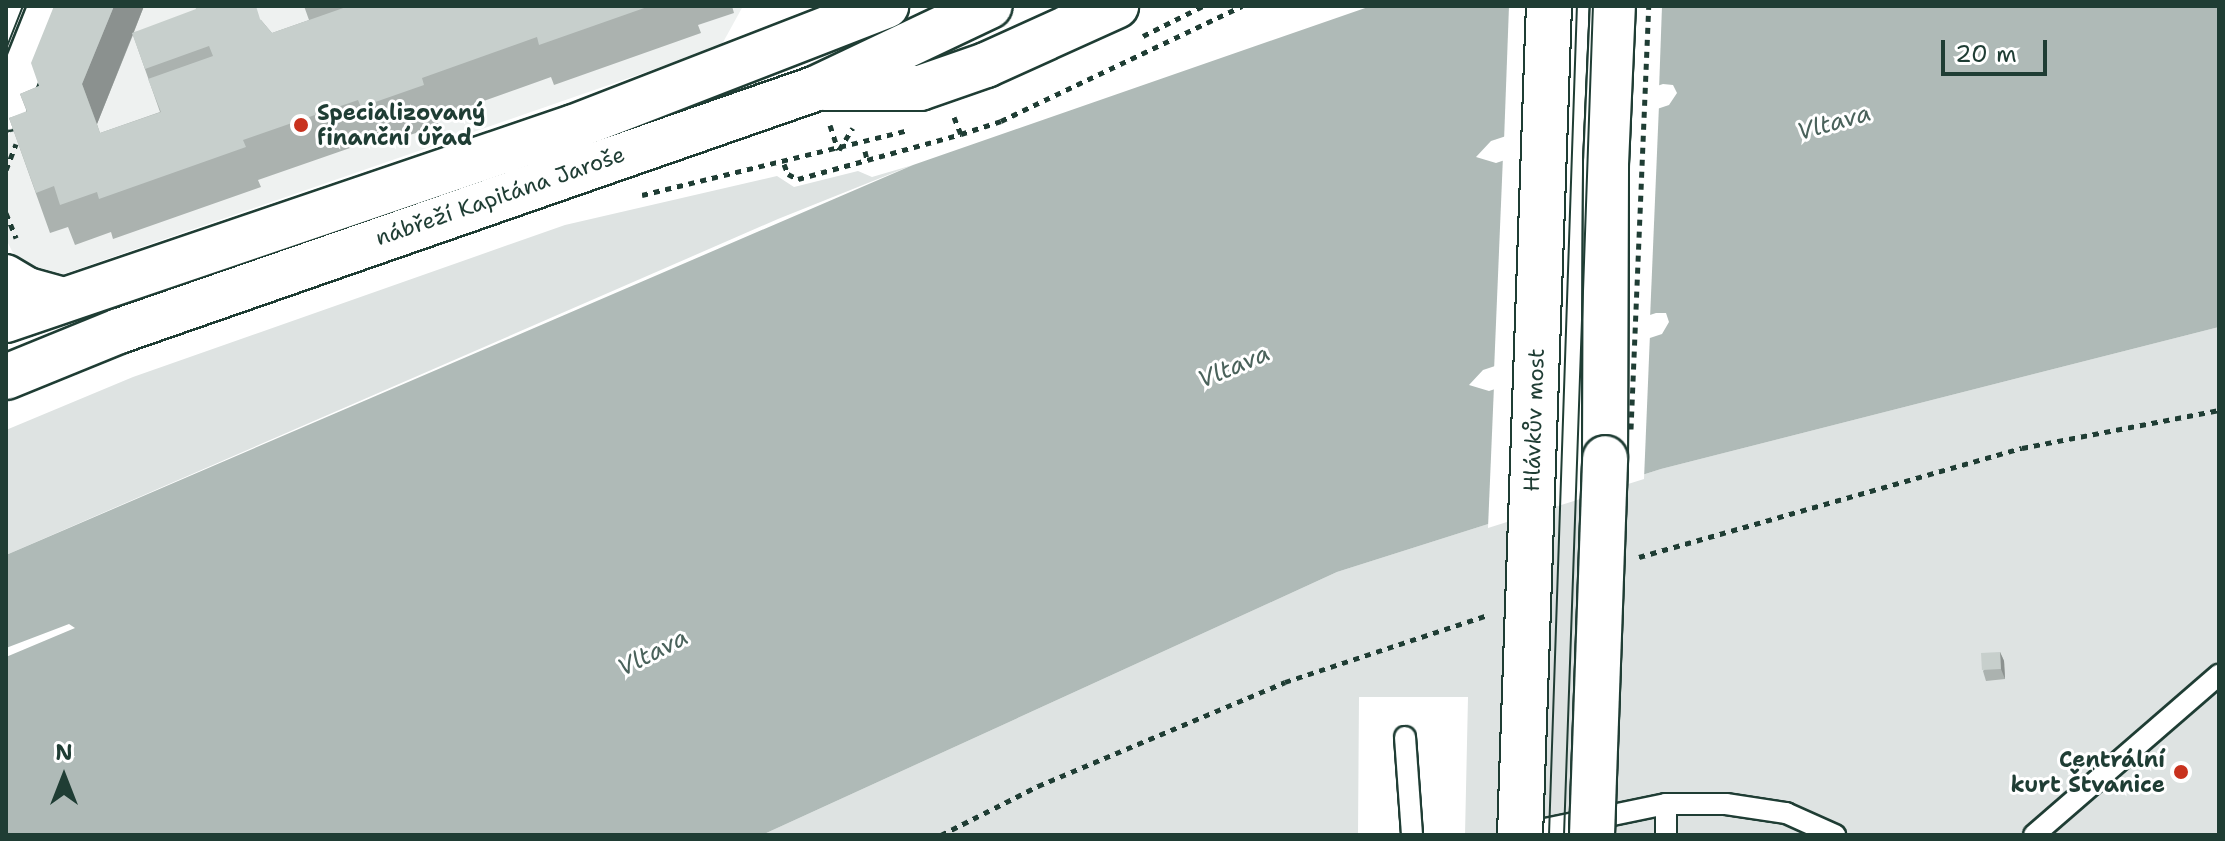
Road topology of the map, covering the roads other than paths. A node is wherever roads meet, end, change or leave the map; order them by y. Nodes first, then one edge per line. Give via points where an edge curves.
1 (48, 6) edge
2 (842, 6) edge
3 (886, 6) edge
4 (990, 6) edge
5 (1116, 6) edge
6 (1549, 6) edge
7 (1613, 6) edge
8 (812, 38) junction
9 (17, 51) edge
10 (817, 88) junction
11 (6, 111) edge
12 (6, 274) edge
13 (71, 299) junction
14 (6, 320) edge
15 (6, 377) edge
16 (2219, 675) edge
17 (1405, 737) dead end
18 (1666, 804) junction
19 (1412, 835) edge
20 (1514, 835) edge
21 (1520, 835) edge
22 (1592, 835) edge
23 (1666, 835) edge
24 (1835, 835) edge
25 (2034, 835) edge

1 - 9 street
2 - 8 main road
3 - 8 main road, nábřeží Kapitána Jaroše
4 - 10 main road, nábřeží Kapitána Jaroše
5 - 10 main road via 986,65 920,88
6 - 21 main road, Hlávkův most, bridge
7 - 22 main road, bridge
8 - 13 main road, nábřeží Kapitána Jaroše via 574,127
9 - 11 street
10 - 15 main road, nábřeží Kapitána Jaroše via 161,316
12 - 13 street via 28,287
13 - 14 main road, nábřeží Kapitána Jaroše
16 - 25 lane
17 - 19 lane
18 - 20 lane
18 - 23 lane
18 - 24 lane via 1726,804 1786,813

